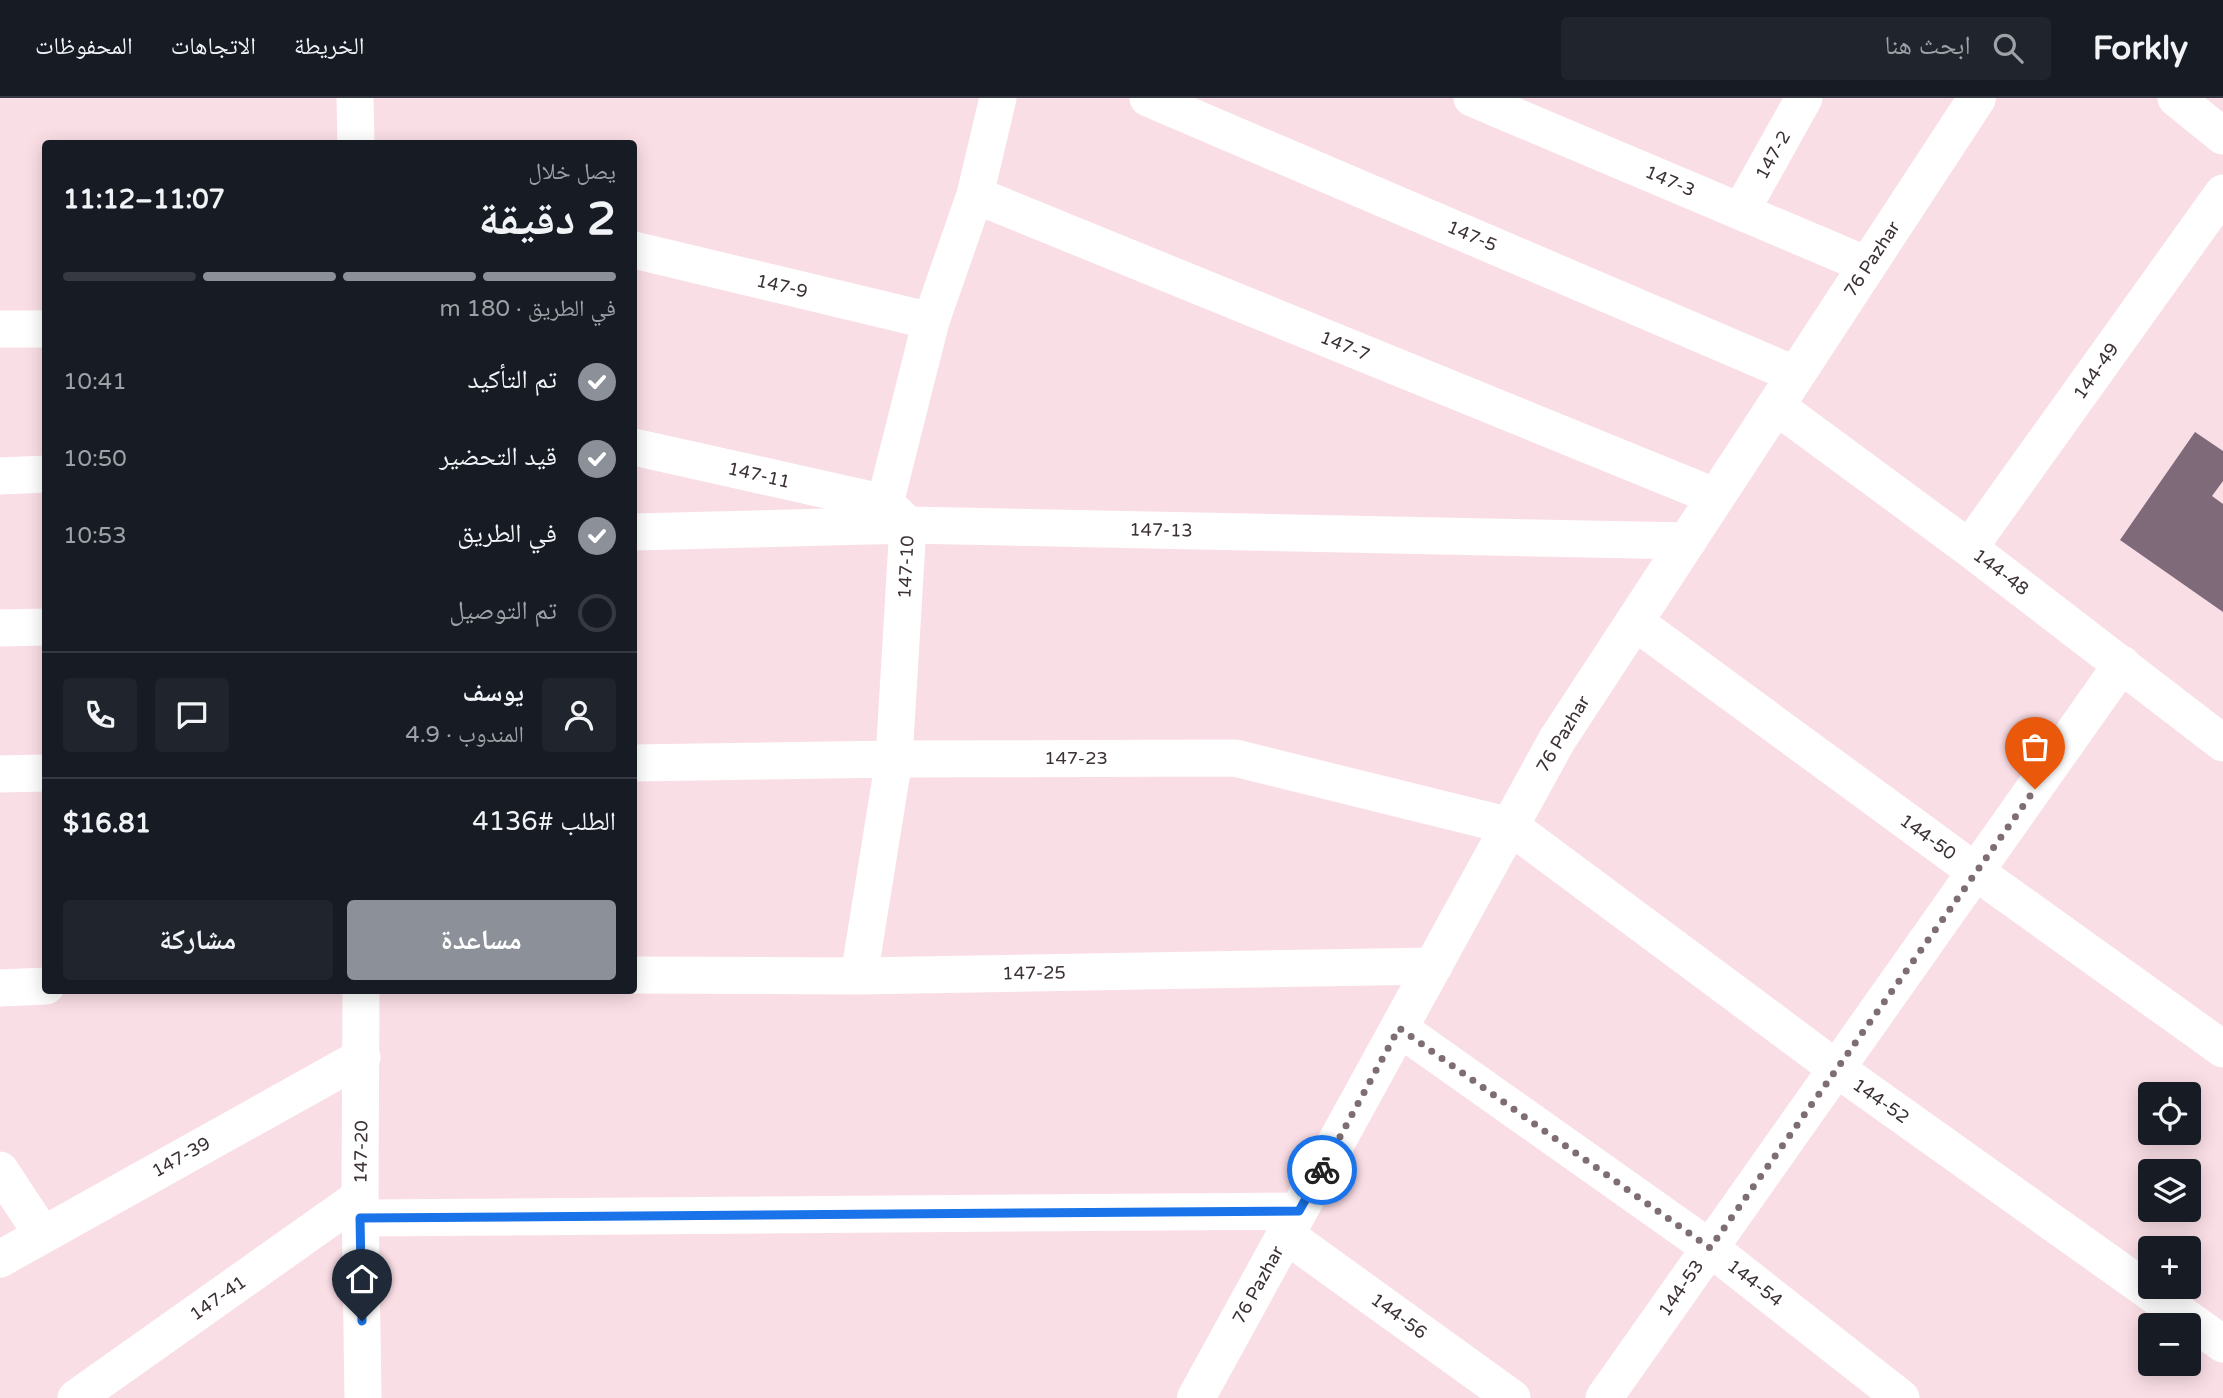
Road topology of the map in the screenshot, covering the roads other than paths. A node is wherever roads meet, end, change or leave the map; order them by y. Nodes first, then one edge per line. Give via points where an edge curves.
1 (355, 98) edge
2 (998, 98) edge
3 (1148, 98) edge
4 (1472, 98) edge
5 (1804, 98) edge
6 (1977, 98) edge
7 (2176, 98) edge
8 (2223, 136) edge
9 (356, 140) edge
10 (2223, 193) edge
11 (975, 195) junction
12 (1741, 211) junction
13 (637, 251) edge
14 (1867, 265) junction
15 (931, 321) junction
16 (0, 329) edge
17 (42, 329) edge
18 (1786, 390) junction
19 (637, 448) edge
20 (42, 474) edge
21 (0, 476) edge
22 (1716, 497) junction
23 (897, 514) junction
24 (637, 532) edge
25 (1688, 541) junction
26 (1969, 548) junction
27 (1635, 622) junction
28 (42, 626) edge
29 (0, 628) edge
30 (2122, 664) junction
31 (2223, 743) edge
32 (894, 758) junction
33 (637, 763) edge
34 (42, 773) edge
35 (0, 774) edge
36 (1510, 826) junction
37 (1976, 872) junction
38 (1434, 967) junction
39 (637, 975) edge
40 (859, 976) junction
41 (42, 986) edge
42 (0, 988) edge
43 (361, 994) edge
44 (1399, 1028) junction
45 (2223, 1049) edge
46 (362, 1057) junction
47 (1837, 1069) junction
48 (0, 1170) edge
49 (360, 1208) junction
50 (1292, 1223) junction
51 (42, 1234) junction
52 (1710, 1248) junction
53 (0, 1259) edge
54 (2223, 1344) edge
55 (76, 1398) edge
56 (363, 1398) edge
57 (1196, 1398) edge
58 (1513, 1398) edge
59 (1604, 1398) edge
60 (1901, 1398) edge

1 - 9 street
2 - 11 street, 147-10
3 - 18 street, 147-5
4 - 12 street, 147-3
5 - 12 street, 147-2
6 - 14 street, 76 Pazhar
7 - 8 street
10 - 26 street, 144-49
11 - 15 street, 147-10
11 - 22 street, 147-7
12 - 14 street, 147-3
13 - 15 street, 147-9
14 - 18 street, 76 Pazhar
15 - 23 street, 147-10
16 - 17 street
18 - 22 street, 76 Pazhar
18 - 26 street, 144-48
19 - 23 street, 147-11
20 - 21 street
22 - 25 street, 76 Pazhar
23 - 24 street, 147-13
23 - 25 street, 147-13
23 - 32 street, 147-10
25 - 27 street, 76 Pazhar
26 - 30 street, 144-48
27 - 36 street, 76 Pazhar via 1557,740
27 - 37 street, 144-50
28 - 29 street
30 - 31 street, 144-48
30 - 37 street, 144-53
32 - 33 street, 147-23
32 - 36 street, 147-23 via 1236,758
32 - 40 street, 147-10
34 - 35 street
36 - 38 street, 76 Pazhar
36 - 47 street, 144-52
37 - 45 street, 144-50
37 - 47 street, 144-53
38 - 40 street, 147-25
38 - 44 street, 76 Pazhar
39 - 40 street, 147-25
41 - 42 street
43 - 46 street, 147-20
44 - 50 street, 76 Pazhar
44 - 52 street, 144-54
46 - 49 street, 147-20
46 - 51 street, 147-39
47 - 52 street, 144-53
47 - 54 street, 144-52
48 - 51 street
49 - 50 street
49 - 55 street, 147-41
49 - 56 street, 147-20
50 - 57 street, 76 Pazhar
50 - 58 street, 144-56
51 - 53 street, 147-39
52 - 59 street, 144-53
52 - 60 street, 144-54

